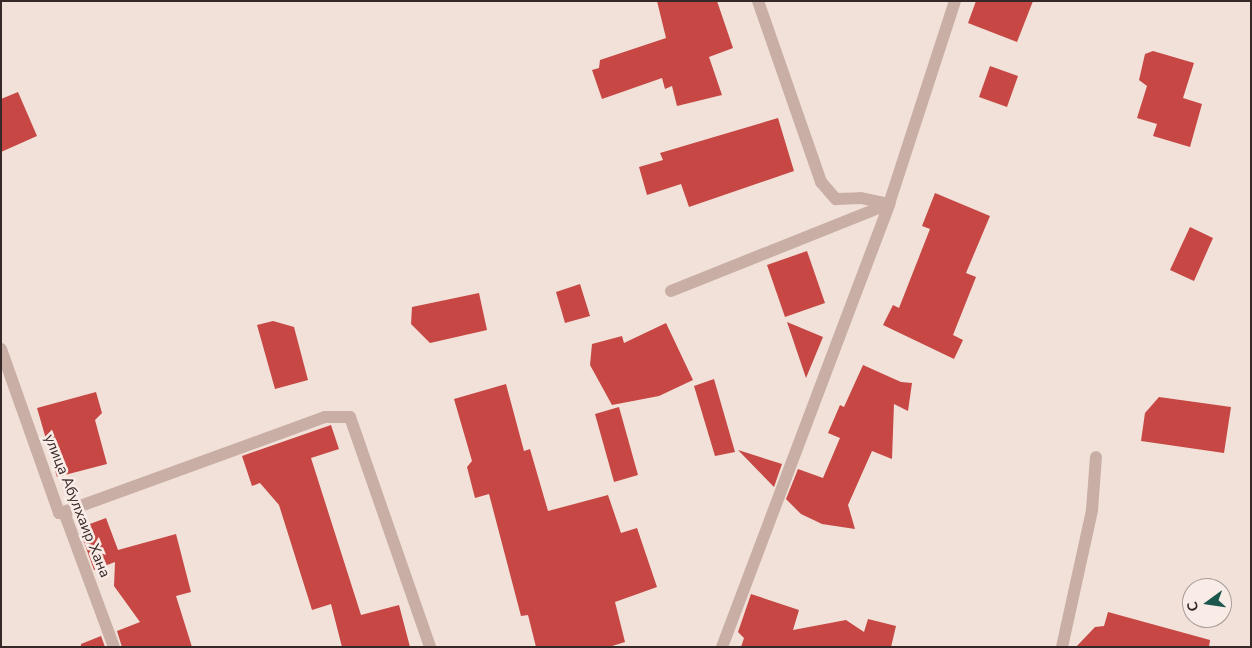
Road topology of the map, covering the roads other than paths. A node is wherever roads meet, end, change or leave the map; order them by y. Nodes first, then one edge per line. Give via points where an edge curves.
1 (758, 1) edge
2 (955, 1) edge
3 (889, 204) junction
4 (671, 291) dead end
5 (1, 349) edge
6 (1096, 456) dead end
7 (64, 512) junction
8 (114, 647) edge
9 (430, 647) edge
10 (722, 647) edge
11 (1062, 647) edge

1 - 3 street via 821,182 836,199 861,198
2 - 3 street
3 - 4 street
3 - 10 street
5 - 7 street, улица Абулхаир Хана via 59,513
6 - 11 street via 1092,510
7 - 8 street, улица Абулхаир Хана
7 - 9 street via 325,417 350,417

